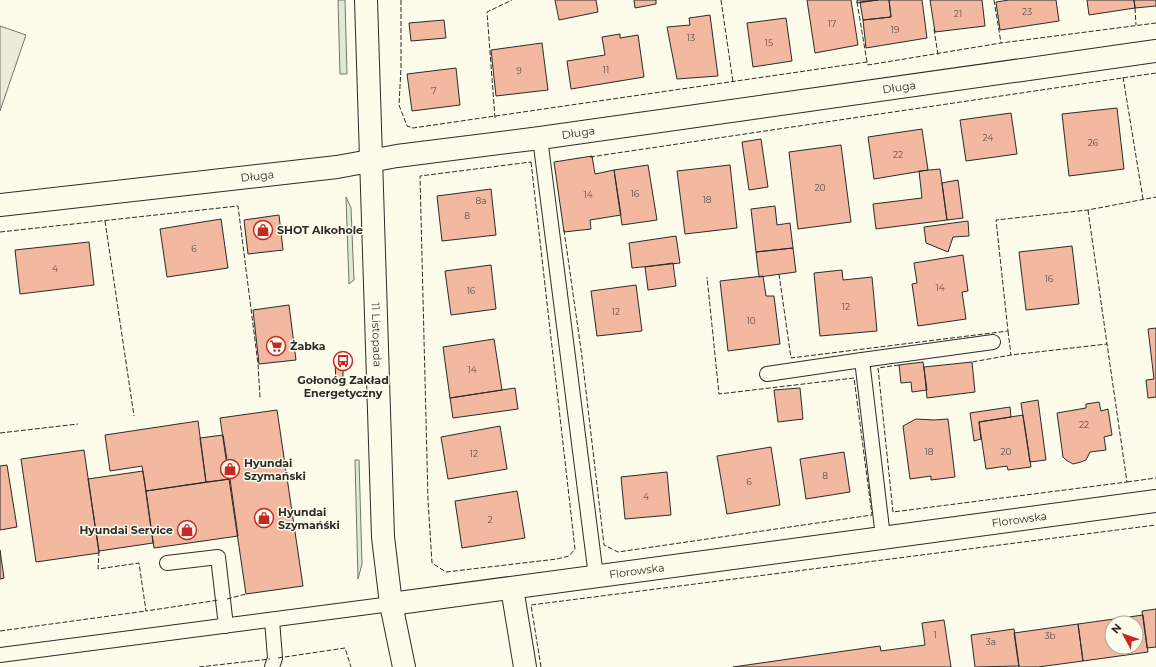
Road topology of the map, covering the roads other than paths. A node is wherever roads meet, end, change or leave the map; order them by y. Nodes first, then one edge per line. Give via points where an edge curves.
1 (366, 0) edge
2 (1156, 51) edge
3 (540, 138) junction
4 (370, 160) junction
5 (0, 205) edge
6 (993, 342) dead end
7 (862, 360) junction
8 (767, 374) dead end
9 (1156, 501) edge
10 (883, 537) junction
11 (167, 563) dead end
12 (596, 576) junction
13 (512, 588) junction
14 (391, 604) junction
15 (272, 620) junction
16 (226, 626) junction
17 (0, 655) edge
18 (272, 667) edge
19 (404, 667) edge
20 (525, 667) edge

1 - 4 street, 11 Listopada
2 - 3 street, Długa
3 - 4 street, Długa
3 - 12 lane
4 - 5 street, Długa via 337,167
4 - 14 street, 11 Listopada via 383,537
6 - 7 lane
7 - 8 lane
7 - 10 lane
9 - 10 street, Florowska
10 - 12 street, Florowska
11 - 16 lane via 218,557
12 - 13 street, Florowska
13 - 14 street, Florowska
13 - 20 street
14 - 15 lane
14 - 19 street, 11 Listopada
15 - 16 lane
15 - 18 lane via 275,658
16 - 17 lane

